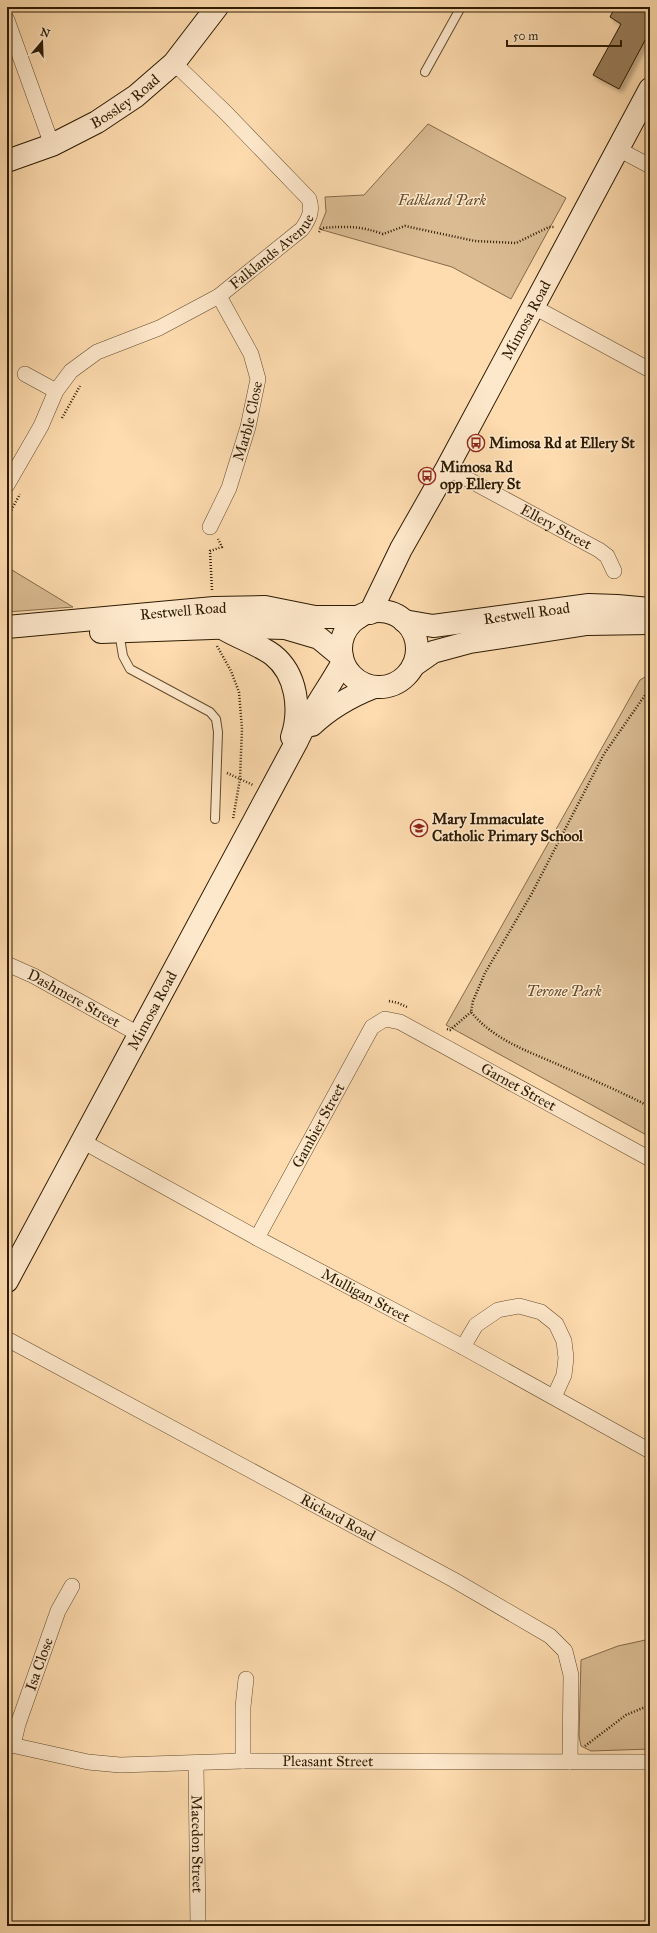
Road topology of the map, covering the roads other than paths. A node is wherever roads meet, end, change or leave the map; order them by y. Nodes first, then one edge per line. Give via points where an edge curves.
1 (217, 7) edge
2 (461, 7) edge
3 (7, 20) edge
4 (174, 63) junction
5 (425, 72) dead end
6 (650, 89) edge
7 (52, 145) junction
8 (618, 149) junction
9 (7, 161) edge
10 (650, 166) edge
11 (219, 296) junction
12 (534, 307) junction
13 (650, 370) edge
14 (25, 374) dead end
15 (56, 392) junction
16 (447, 468) junction
17 (7, 485) edge
18 (210, 527) road end
19 (401, 549) junction
20 (614, 571) dead end
21 (650, 609) edge
22 (364, 615) junction
23 (399, 618) junction
24 (650, 623) edge
25 (118, 624) junction
26 (7, 627) edge
27 (218, 636) junction
28 (7, 637) edge
29 (342, 660) junction
30 (413, 666) junction
31 (374, 687) junction
32 (298, 741) junction
33 (283, 767) junction
34 (215, 819) dead end
35 (7, 964) edge
36 (385, 1019) joint
37 (140, 1035) junction
38 (82, 1141) junction
39 (650, 1159) edge
40 (257, 1238) junction
41 (7, 1281) edge
42 (7, 1339) edge
43 (463, 1347) junction
44 (554, 1397) junction
45 (650, 1451) edge
46 (72, 1586) dead end
47 (246, 1679) dead end
48 (10, 1745) edge
49 (570, 1759) junction
50 (243, 1761) junction
51 (650, 1762) edge
52 (196, 1763) junction
53 (198, 1926) edge

1 - 4 main road, Bossley Road
2 - 5 lane
3 - 7 street
4 - 7 main road, Bossley Road via 136,96 97,122
4 - 11 street, Falklands Avenue via 231,118 309,199 310,204 308,220 302,229
6 - 8 main road, Mimosa Road
7 - 9 main road, Bossley Road
8 - 10 street
8 - 12 main road, Mimosa Road
11 - 15 street, Falklands Avenue via 159,328 97,352 71,371
11 - 18 street, Marble Close via 251,354 258,379 248,427 229,488
12 - 13 street
12 - 16 main road, Mimosa Road
14 - 15 street
15 - 17 street, Falklands Avenue via 41,426
16 - 19 main road, Mimosa Road
16 - 20 street, Ellery Street via 599,550 606,556
19 - 22 main road, Mimosa Road
19 - 23 main road, Mimosa Road via 394,595
21 - 23 main road, Restwell Road via 588,605 433,626
22 - 23 main road via 381,612
22 - 25 main road, Restwell Road via 315,617 266,607 203,608
22 - 29 main road via 350,625 344,635 341,646
23 - 30 main road via 412,631 416,643
24 - 30 main road, Restwell Road via 587,624 470,642 433,652
25 - 26 main road, Restwell Road
25 - 27 main road, Restwell Road
25 - 28 main road, Restwell Road
25 - 34 lane via 123,656 130,669 210,712 216,719 218,768
27 - 29 main road, Restwell Road via 285,628 319,638
27 - 33 main road via 274,656 288,674 296,696 296,726
29 - 31 main road via 352,676
29 - 32 main road, Mimosa Road via 329,688 306,722
30 - 31 main road via 397,683
31 - 32 main road, Mimosa Road via 336,706 321,717
32 - 33 main road, Mimosa Road
33 - 37 main road, Mimosa Road
35 - 37 street, Dashmere Street via 34,976
36 - 39 street, Garnet Street via 400,1022
36 - 40 street, Gambier Street via 372,1027
37 - 38 main road, Mimosa Road
38 - 40 street, Mulligan Street
38 - 41 main road, Mimosa Road
40 - 43 street, Mulligan Street
42 - 49 street, Rickard Road via 454,1580 550,1636 565,1651 571,1675
43 - 44 street, Mulligan Street
43 - 44 street via 476,1325 498,1310 519,1306 540,1312 556,1324 564,1341 564,1375
44 - 45 street, Mulligan Street
46 - 48 street, Isa Close via 58,1611
47 - 50 street
48 - 52 street, Pleasant Street via 88,1762 120,1765
49 - 50 street, Pleasant Street
49 - 51 street, Pleasant Street
50 - 52 street, Pleasant Street
52 - 53 street, Macedon Street

